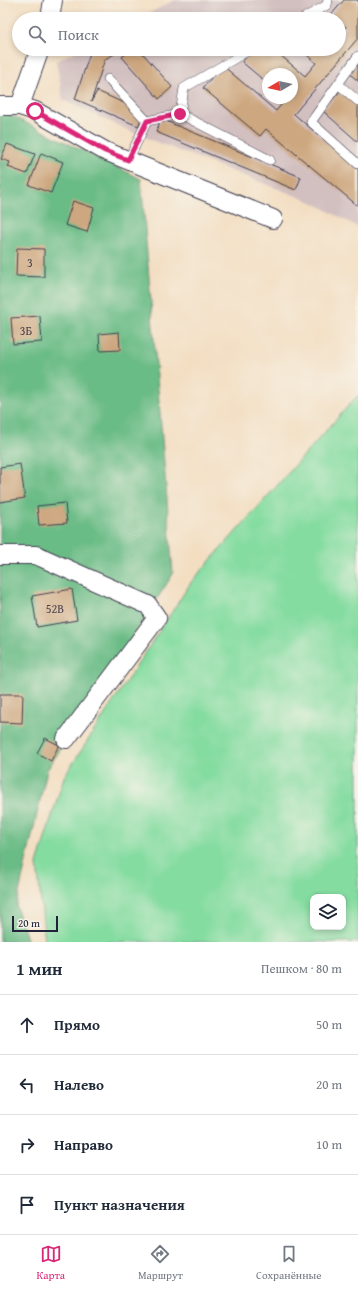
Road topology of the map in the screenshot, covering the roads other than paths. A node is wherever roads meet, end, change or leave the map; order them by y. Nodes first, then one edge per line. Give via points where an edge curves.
1 (53, 0) edge
2 (328, 0) edge
3 (51, 12) edge
4 (314, 12) edge
5 (38, 56) edge
6 (239, 56) edge
7 (358, 56) edge
8 (108, 79) dead end
9 (338, 84) junction
10 (358, 101) edge
11 (0, 106) edge
12 (20, 106) junction
13 (180, 114) junction
14 (147, 121) junction
15 (128, 160) junction
16 (270, 160) dead end
17 (358, 164) edge
18 (273, 219) dead end
19 (0, 555) edge
20 (66, 739) dead end

1 - 3 street
2 - 4 lane via 327,5
5 - 12 street
6 - 13 lane via 184,88
7 - 9 lane
8 - 14 lane
9 - 10 lane
9 - 17 lane via 311,122
11 - 12 street
12 - 15 street via 35,111 105,151
13 - 14 lane
13 - 16 lane
14 - 15 lane
15 - 18 street
19 - 20 street via 36,555 148,605 157,618

